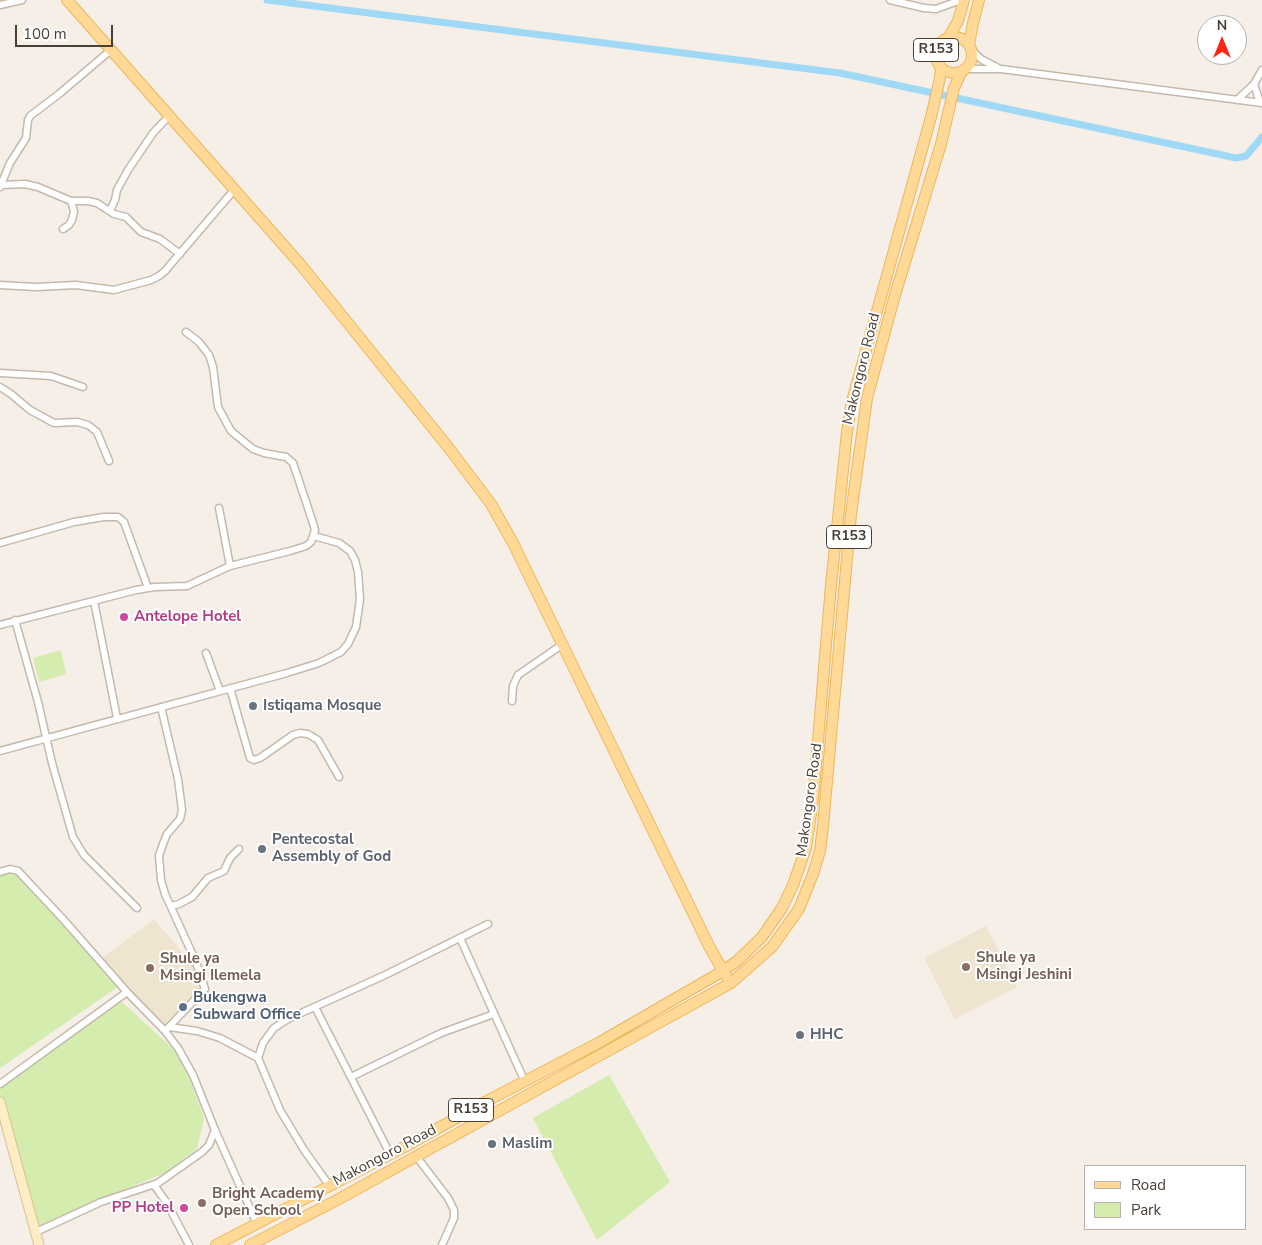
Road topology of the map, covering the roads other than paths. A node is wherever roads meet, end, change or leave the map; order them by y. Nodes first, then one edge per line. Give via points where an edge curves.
1 (22, 0) edge
2 (67, 0) edge
3 (890, 0) edge
4 (962, 0) edge
5 (979, 0) edge
6 (0, 5) edge
7 (948, 38) junction
8 (970, 47) junction
9 (111, 50) junction
10 (941, 69) junction
11 (1001, 69) junction
12 (1262, 70) edge
13 (963, 71) junction
14 (1254, 84) junction
15 (1237, 100) junction
16 (1261, 103) edge
17 (168, 116) junction
18 (1, 186) edge
19 (234, 190) junction
20 (71, 201) junction
21 (110, 211) junction
22 (63, 229) dead end
23 (180, 254) junction
24 (0, 285) edge
25 (186, 332) dead end
26 (0, 373) edge
27 (0, 387) edge
28 (83, 387) dead end
29 (109, 461) dead end
30 (219, 508) dead end
31 (314, 536) junction
32 (0, 543) edge
33 (230, 566) junction
34 (148, 588) junction
35 (94, 602) junction
36 (14, 620) junction
37 (0, 625) edge
38 (563, 644) junction
39 (206, 653) dead end
40 (230, 688) junction
41 (220, 691) junction
42 (512, 701) dead end
43 (161, 707) junction
44 (117, 718) junction
45 (45, 739) junction
46 (0, 751) edge
47 (339, 777) dead end
48 (239, 849) dead end
49 (0, 872) edge
50 (171, 906) junction
51 (137, 908) dead end
52 (488, 924) dead end
53 (460, 938) junction
54 (723, 971) junction
55 (731, 983) junction
56 (126, 992) junction
57 (315, 1007) junction
58 (494, 1014) junction
59 (167, 1029) junction
60 (258, 1058) junction
61 (351, 1077) junction
62 (525, 1082) junction
63 (0, 1084) edge
64 (0, 1102) edge
65 (215, 1130) junction
66 (390, 1154) junction
67 (416, 1156) junction
68 (154, 1185) junction
69 (329, 1185) junction
70 (257, 1224) junction
71 (36, 1232) junction
72 (39, 1245) edge
73 (189, 1245) edge
74 (216, 1245) edge
75 (250, 1245) edge
76 (442, 1245) edge

1 - 6 street
2 - 9 main road
3 - 4 street via 936,9
4 - 7 main road, Makongoro Road / R153 via 958,21
5 - 8 main road, Makongoro Road / R153
7 - 8 main road, R153 via 960,38
7 - 10 main road, Makongoro Road / R153 via 936,51 937,64
8 - 11 street via 987,63
8 - 13 main road, Makongoro Road / R153 via 972,60
9 - 17 main road
9 - 18 street via 30,116 26,138 13,157
10 - 13 main road, R153 via 950,74
10 - 54 main road, Makongoro Road / R153 via 931,117 860,369 847,432 806,848 793,886 771,924 750,949
11 - 13 street
11 - 15 street
12 - 14 street
13 - 55 main road, Makongoro Road / R153 via 954,88 941,144 867,398 852,514 820,851 806,892 785,931 772,947
14 - 15 street
14 - 16 street
15 - 16 street
17 - 19 main road
17 - 21 street via 128,170
18 - 20 street via 25,184
19 - 23 street
19 - 38 main road via 301,265 480,488 513,542
20 - 21 street via 96,203
20 - 22 street via 72,220
21 - 23 street via 126,217 141,232 160,239
23 - 24 street via 159,276 114,290 76,285
25 - 31 street via 209,355 218,407 231,431 253,449 286,457 293,463 313,523
26 - 28 street via 51,376
27 - 29 street via 54,424 77,422 88,425 96,432
30 - 33 street
31 - 33 street via 306,546
31 - 40 street via 339,543 350,551 355,560 360,599 353,636 341,652 319,663
32 - 34 street via 74,522 118,517 124,522
33 - 34 street via 187,586
34 - 35 street
35 - 36 street
35 - 44 street
36 - 37 street
36 - 45 street via 38,702
38 - 42 street via 518,675
38 - 54 main road
39 - 41 street
40 - 41 street
40 - 47 street via 250,758 260,758 293,735 308,734 318,740
41 - 43 street
43 - 44 street
43 - 50 street via 182,802 180,819 167,834 159,856 161,880
44 - 45 street
45 - 46 street
45 - 51 street via 77,846
48 - 50 street via 224,871 208,878 185,902
49 - 56 street via 18,871
50 - 59 street via 205,989
52 - 53 street
53 - 57 street
53 - 58 street
54 - 55 main road
54 - 62 main road, Makongoro Road / R153
55 - 67 main road, Makongoro Road / R153
56 - 59 street
56 - 63 street
57 - 60 street via 274,1028 263,1043
57 - 61 street
58 - 61 street via 441,1033
58 - 62 street
59 - 60 street via 208,1034
59 - 65 street via 186,1060
60 - 69 street via 284,1117
61 - 66 street
62 - 66 main road, Makongoro Road / R153
64 - 71 street
65 - 68 street via 202,1152
65 - 70 street
66 - 69 main road, Makongoro Road / R153
67 - 75 main road, Makongoro Road / R153
67 - 76 street via 454,1210 454,1218
68 - 71 street via 101,1202
68 - 73 street
69 - 70 main road, Makongoro Road / R153
70 - 74 main road, Makongoro Road / R153
71 - 72 street

